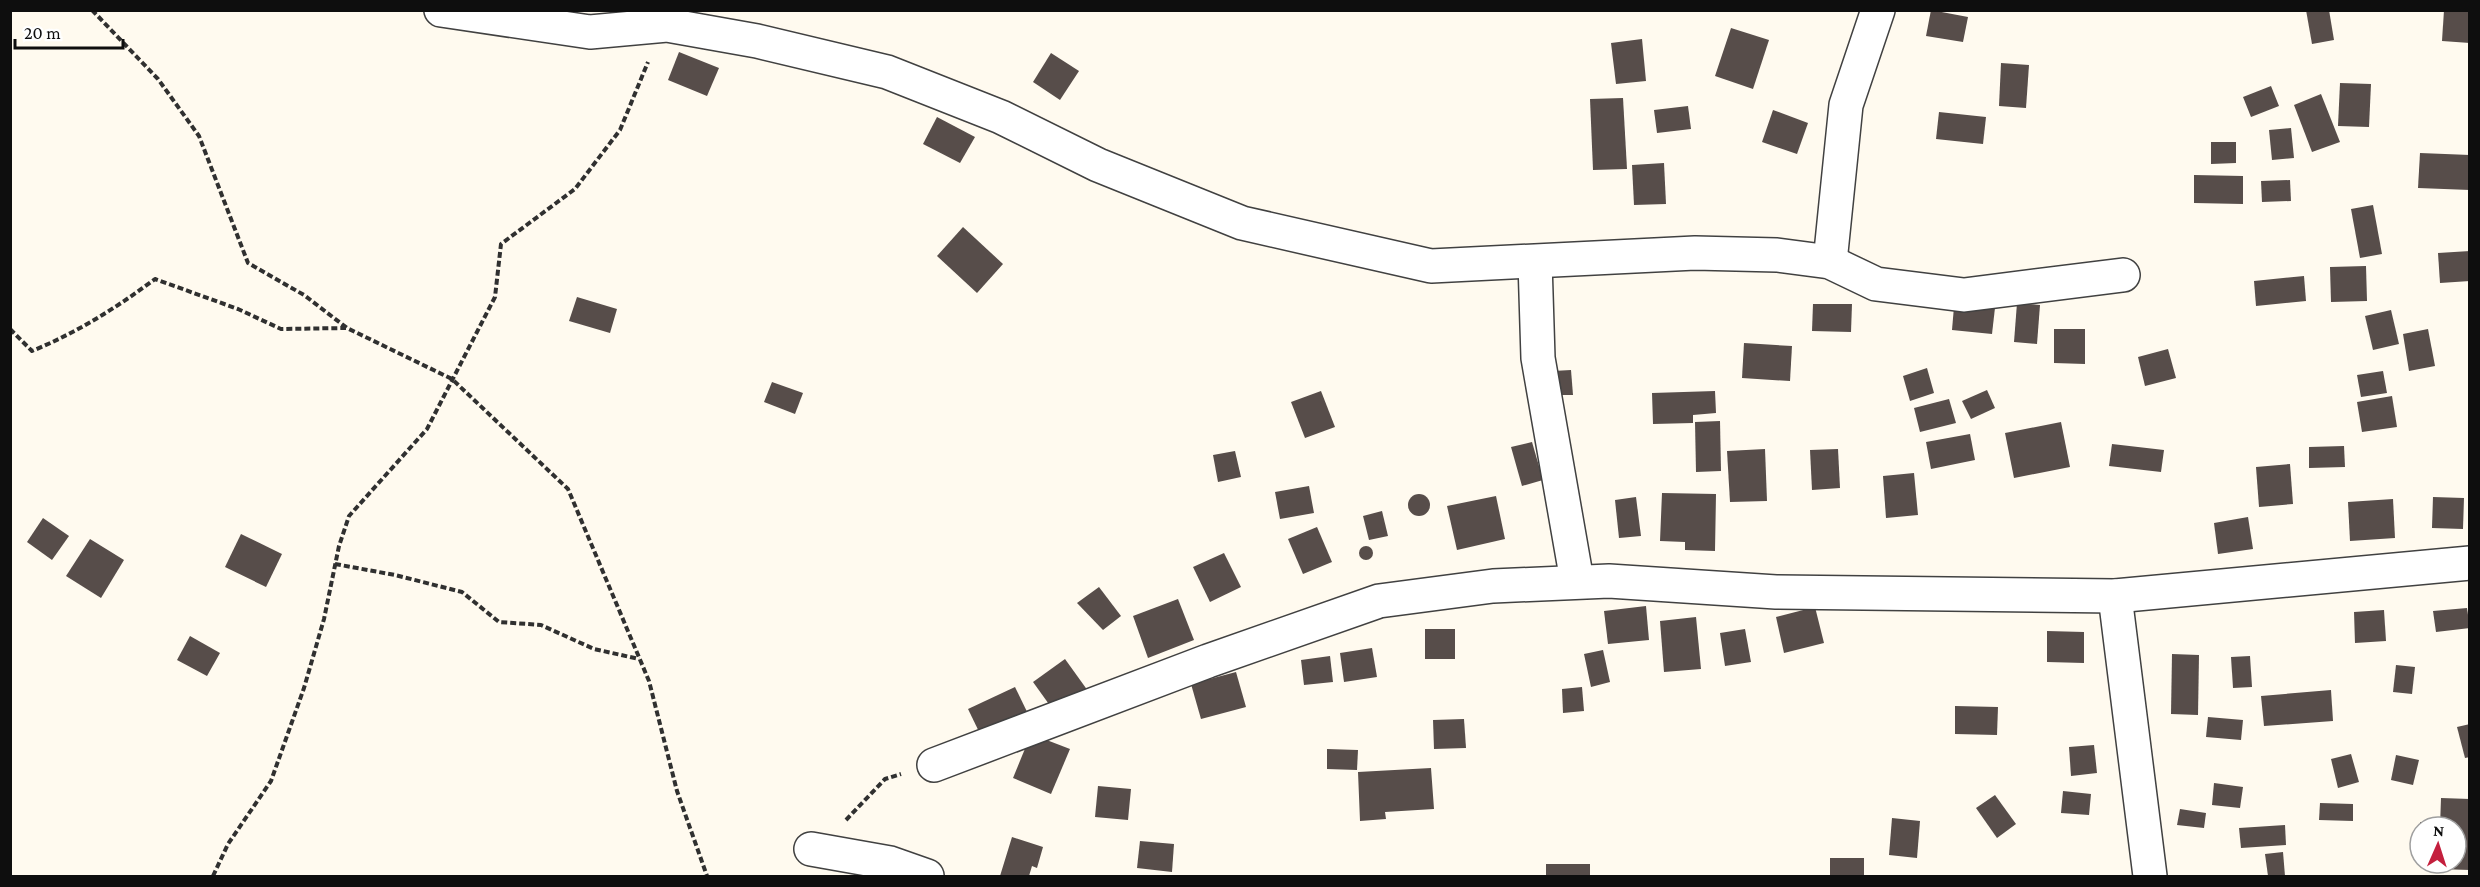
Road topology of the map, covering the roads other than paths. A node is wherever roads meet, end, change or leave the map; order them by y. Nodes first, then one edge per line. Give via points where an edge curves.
1 (441, 10) edge
2 (1878, 10) edge
3 (1535, 262) junction
4 (1830, 262) junction
5 (2123, 275) dead end
6 (2469, 563) edge
7 (1577, 581) junction
8 (2115, 596) junction
9 (934, 765) road end
10 (811, 849) road end
11 (927, 876) edge
12 (2150, 876) edge

1 - 3 street via 590,32 667,25 757,41 887,72 1001,117 1098,165 1242,223 1431,266
2 - 4 street via 1846,105
3 - 4 street via 1695,253 1777,255
3 - 7 street via 1538,358
4 - 5 street via 1876,284 1964,295
6 - 8 street
7 - 8 street via 1776,592
7 - 9 street via 1493,586 1379,601
8 - 12 street
10 - 11 street via 890,862

